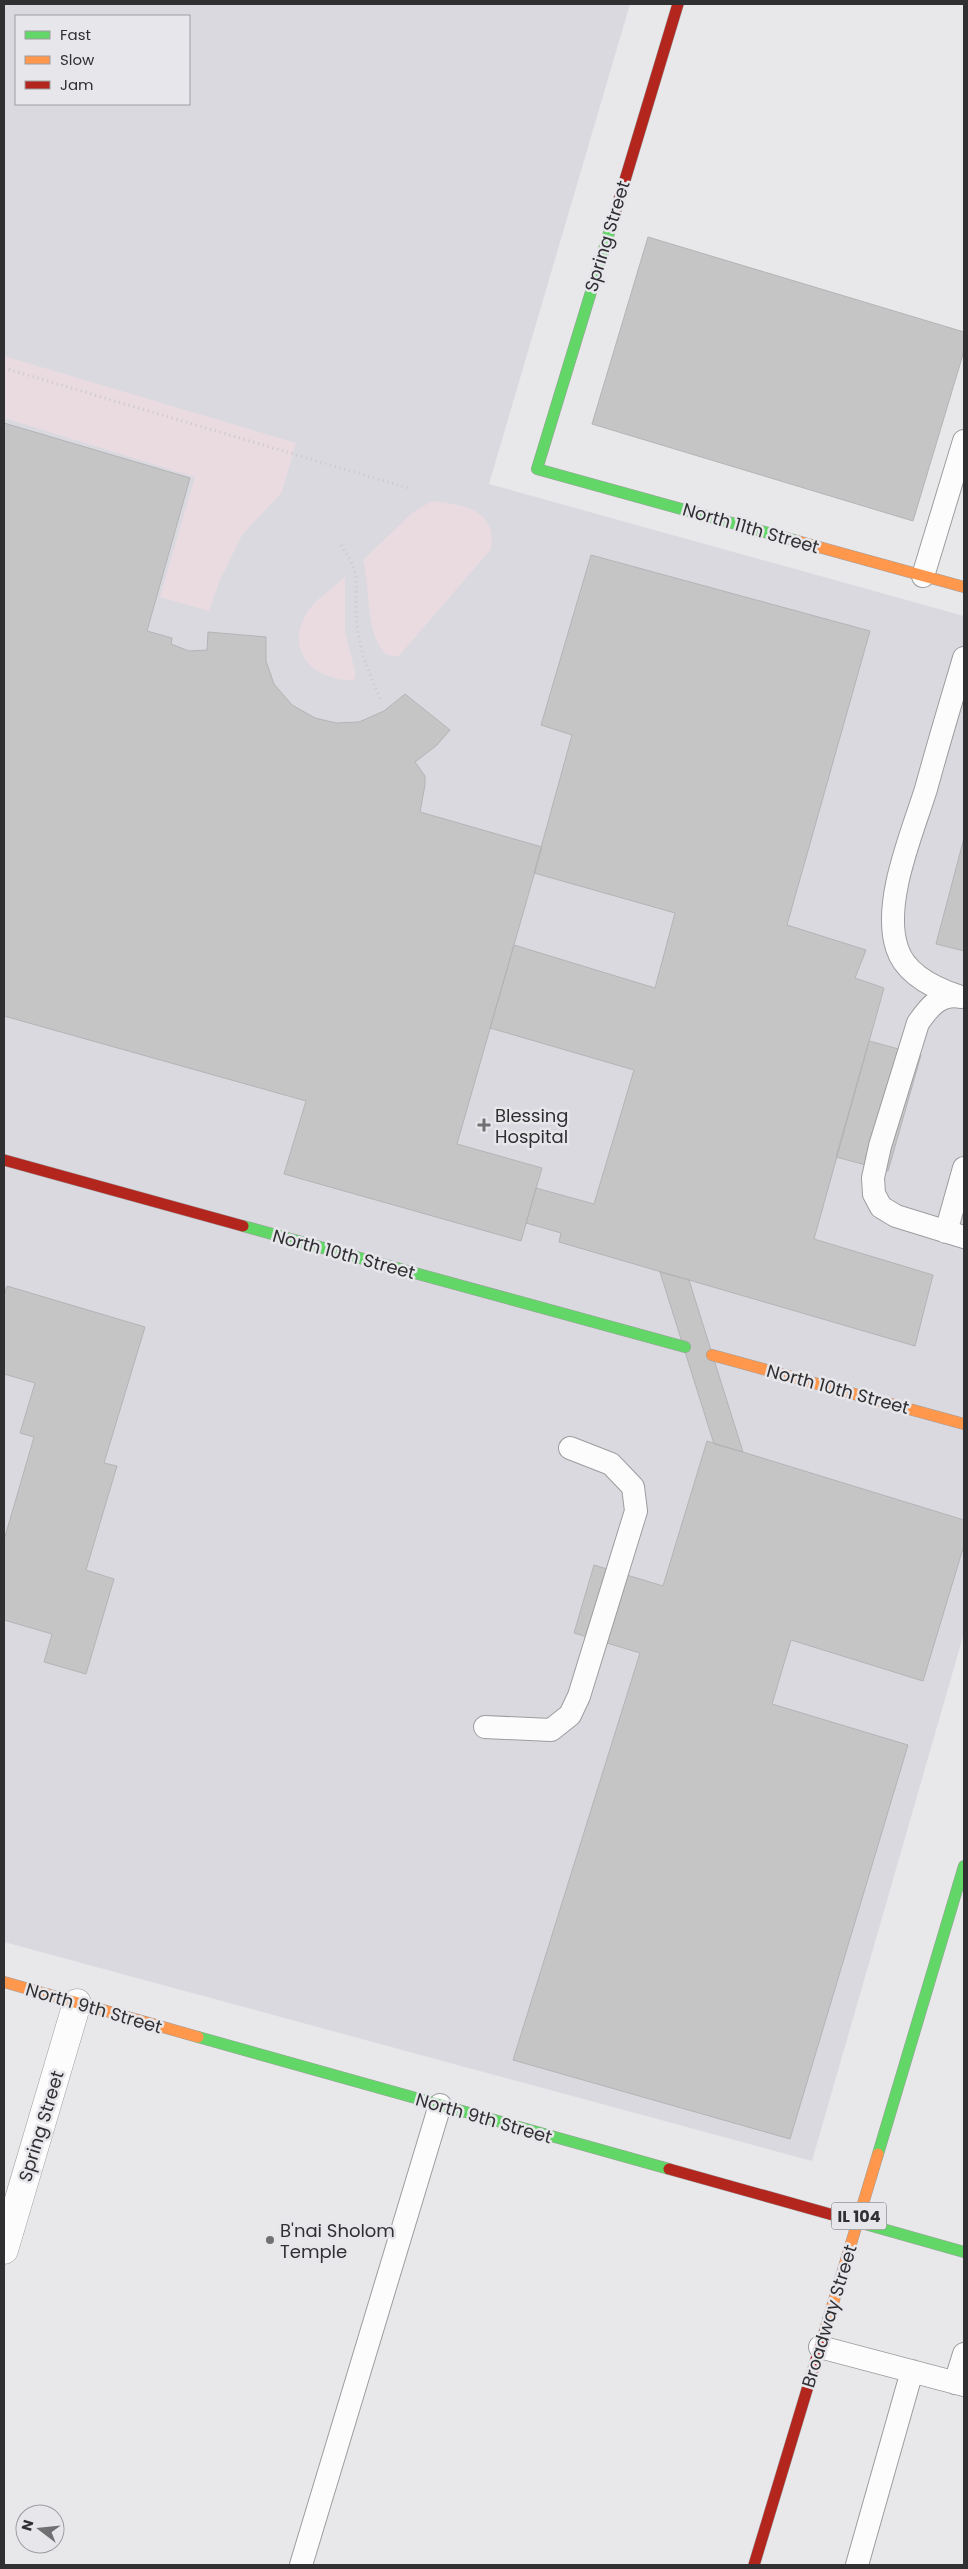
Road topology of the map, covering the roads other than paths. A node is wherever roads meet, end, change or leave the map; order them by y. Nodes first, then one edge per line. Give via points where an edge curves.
1 (678, 4) edge
2 (964, 441) edge
3 (537, 468) joint
4 (923, 576) junction
5 (964, 587) edge
6 (964, 658) edge
7 (955, 996) edge
8 (4, 1160) edge
9 (964, 1168) edge
10 (955, 1234) edge
11 (685, 1347) dead end
12 (712, 1355) dead end
13 (964, 1424) edge
14 (570, 1448) dead end
15 (485, 1727) dead end
16 (964, 1866) edge
17 (4, 1982) edge
18 (77, 2003) junction
19 (440, 2105) junction
20 (857, 2222) junction
21 (4, 2250) edge
22 (964, 2252) edge
23 (820, 2347) junction
24 (964, 2354) edge
25 (912, 2371) junction
26 (960, 2384) edge
27 (301, 2565) edge
28 (754, 2565) edge
29 (857, 2565) edge

1 - 3 street, Spring Street
2 - 4 lane
3 - 4 street, North 11th Street
4 - 5 street, North 11th Street
6 - 7 lane via 904,862 894,902 892,929 898,951 908,967 926,983
7 - 10 lane via 928,1008 912,1036 873,1178 874,1194 881,1207 896,1216
8 - 11 street, North 10th Street
9 - 10 lane
12 - 13 street, North 10th Street
14 - 15 lane via 611,1464 633,1487 636,1511 579,1696 570,1715 551,1730
16 - 20 street, Broadway Street / IL 104
17 - 18 street, North 9th Street
18 - 19 street, North 9th Street
18 - 21 street, Spring Street
19 - 20 street, North 9th Street
19 - 27 lane
20 - 22 street, North 9th Street
20 - 23 street, Broadway Street / IL 104
23 - 25 lane
23 - 28 street, Broadway Street / IL 104
24 - 26 lane
25 - 26 lane
25 - 29 lane

